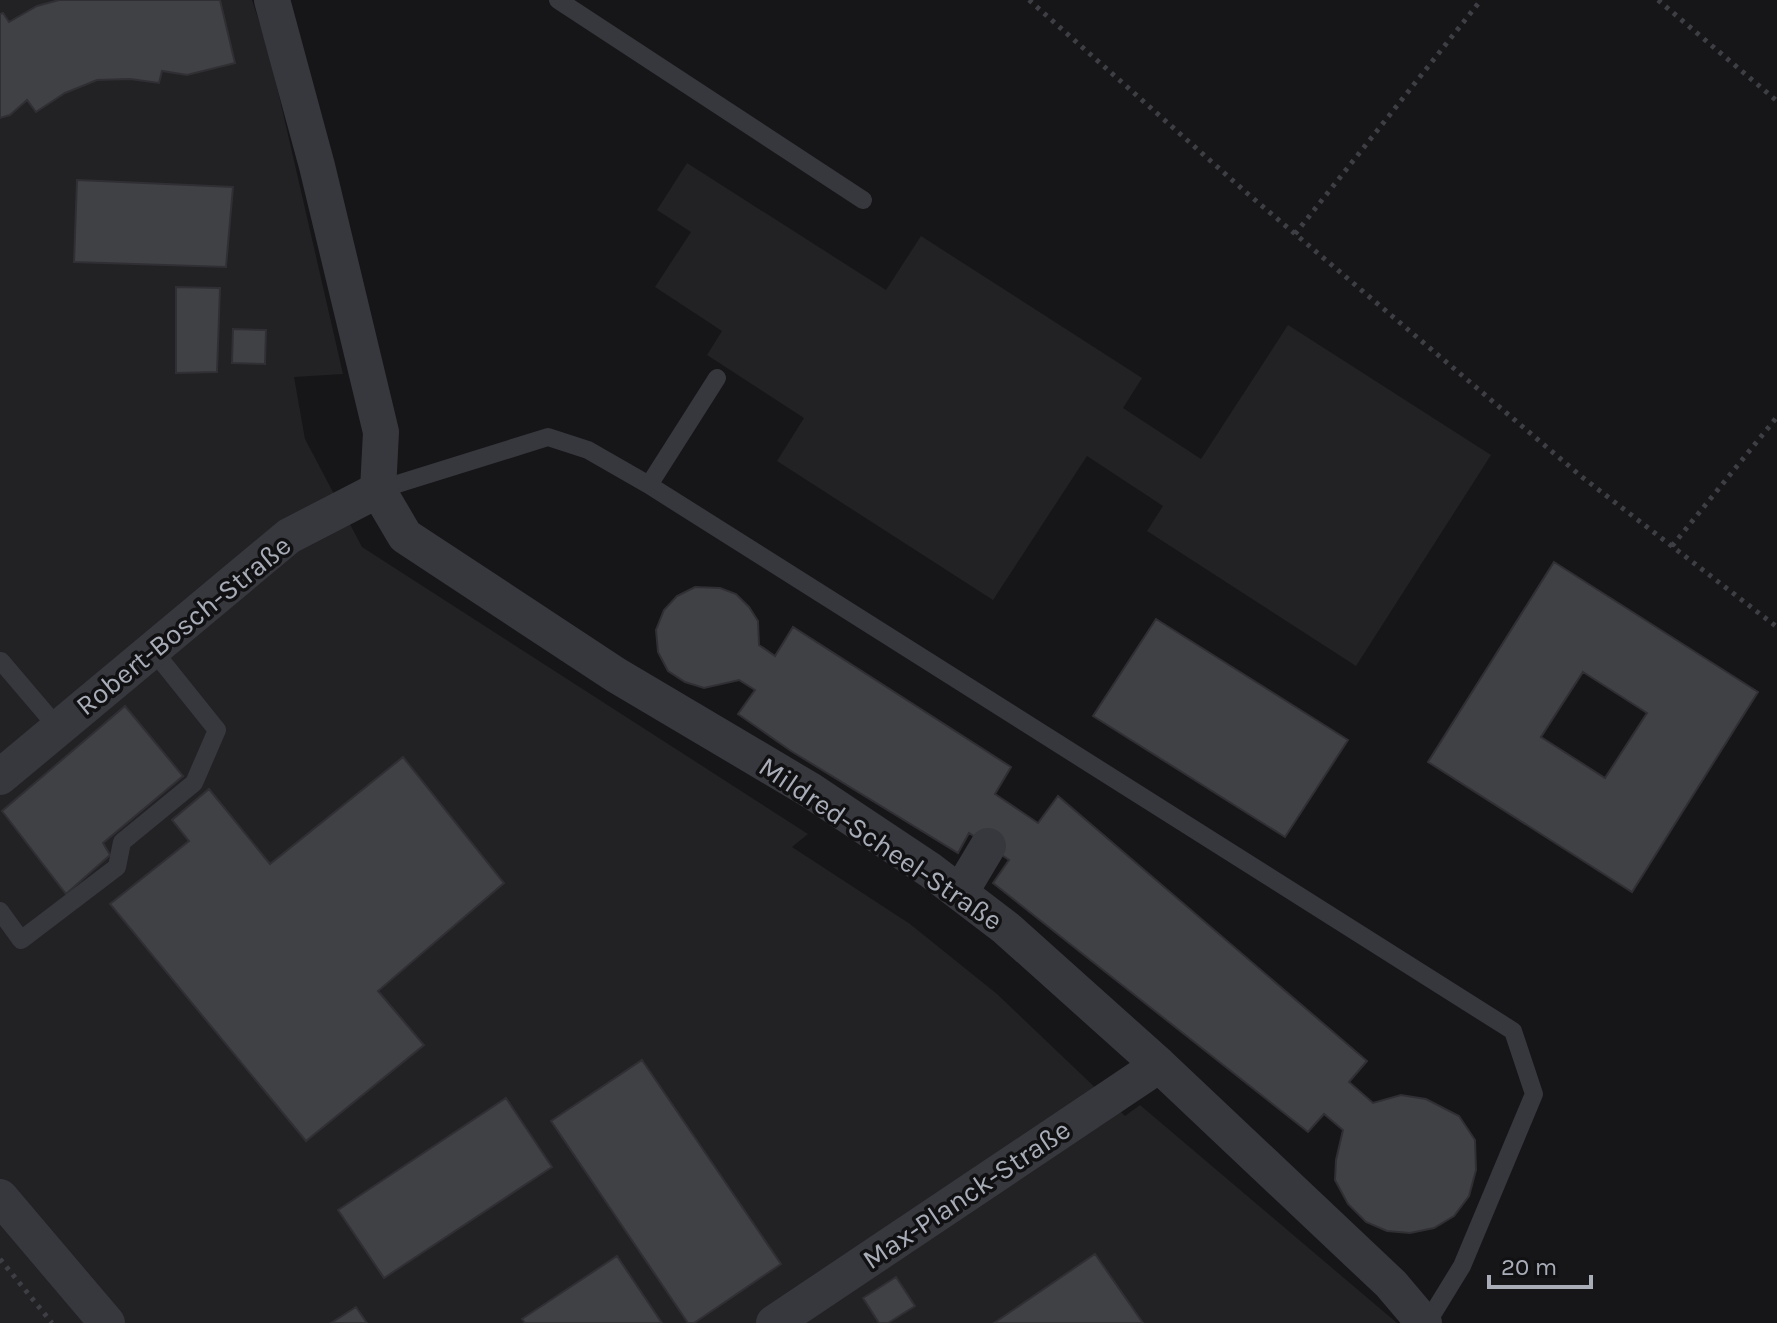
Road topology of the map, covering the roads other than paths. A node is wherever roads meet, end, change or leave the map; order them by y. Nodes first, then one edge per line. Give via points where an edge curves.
1 (272, 0) edge
2 (558, 0) edge
3 (863, 200) dead end
4 (717, 378) dead end
5 (649, 485) junction
6 (378, 490) junction
7 (152, 649) junction
8 (1, 661) edge
9 (58, 728) junction
10 (0, 777) edge
11 (988, 846) dead end
12 (960, 893) junction
13 (0, 911) edge
14 (1159, 1065) junction
15 (0, 1197) edge
16 (107, 1323) edge
17 (774, 1323) edge
18 (1425, 1323) edge

1 - 6 street via 381,432
2 - 3 lane
4 - 5 lane
5 - 6 lane via 588,450 548,437
5 - 18 lane via 1513,1031 1534,1094 1462,1266
6 - 7 street, Robert-Bosch-Straße via 289,536
6 - 12 street, Mildred-Scheel-Straße via 405,536 616,675 810,790
7 - 9 street, Robert-Bosch-Straße
7 - 13 lane via 217,730 194,783 122,842 117,867 21,940
8 - 9 lane
9 - 10 street, Robert-Bosch-Straße
11 - 12 street
12 - 14 street, Mildred-Scheel-Straße
14 - 17 street, Max-Planck-Straße
14 - 18 street, Mildred-Scheel-Straße via 1391,1284
15 - 16 street

